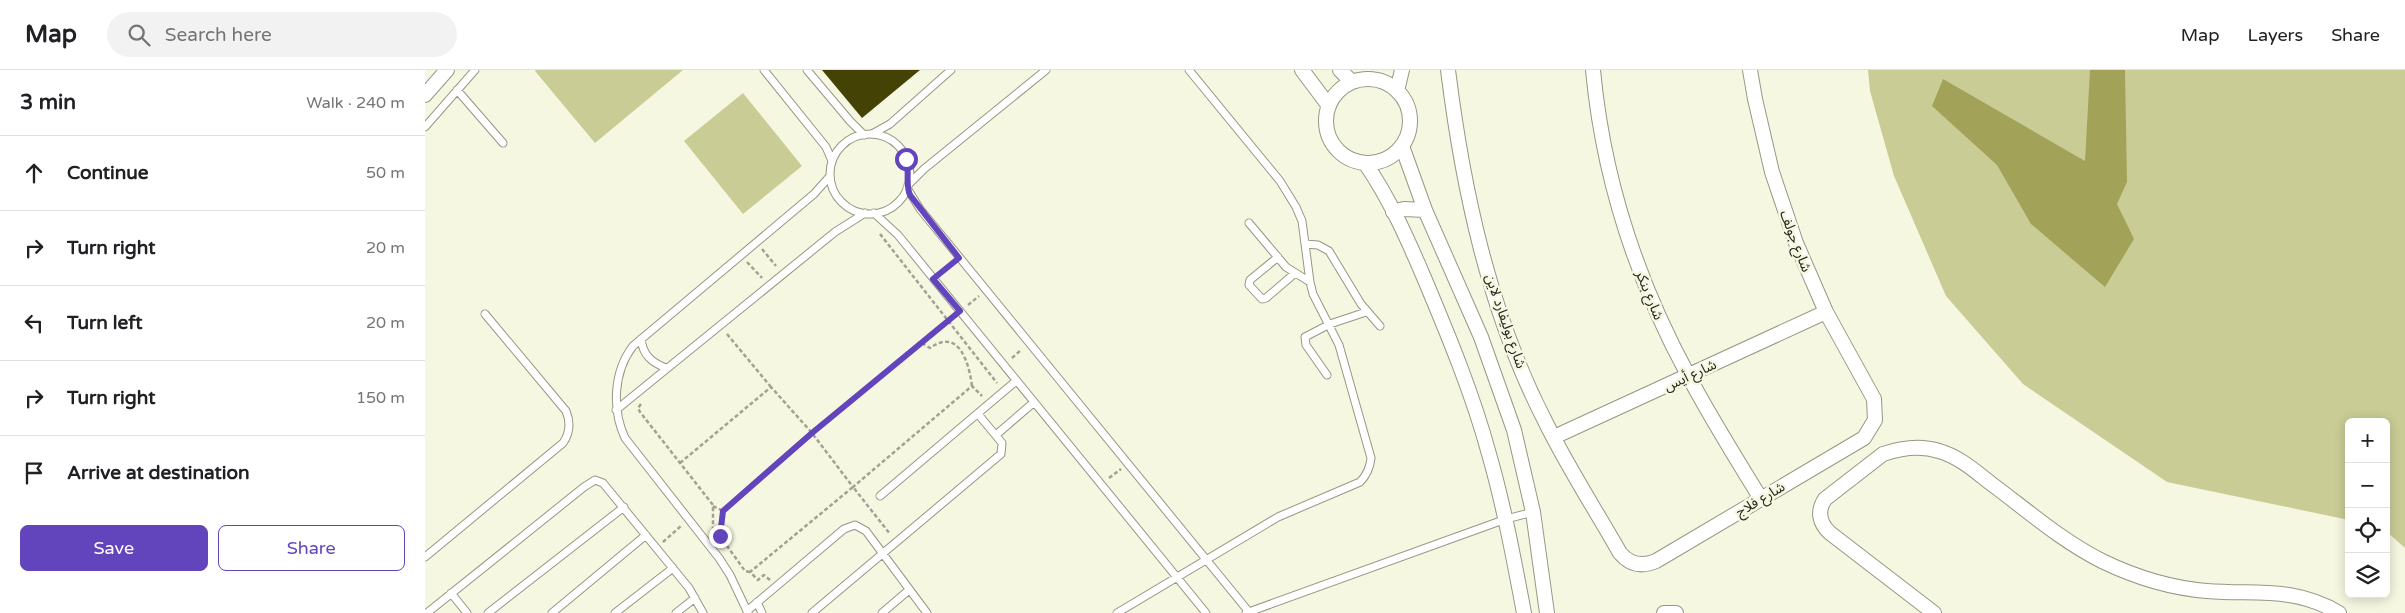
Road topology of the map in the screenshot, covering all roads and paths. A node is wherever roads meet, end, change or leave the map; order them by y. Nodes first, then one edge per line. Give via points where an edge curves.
1 (447, 70) edge
2 (475, 70) edge
3 (764, 70) edge
4 (807, 70) edge
5 (951, 70) edge
6 (1046, 70) edge
7 (1189, 70) edge
8 (1302, 70) edge
9 (1340, 70) edge
10 (1402, 70) edge
11 (1448, 70) edge
12 (1593, 70) edge
13 (1750, 70) edge
14 (1357, 77) edge
15 (457, 90) junction
16 (1397, 91) junction
17 (425, 95) edge
18 (1329, 106) junction
19 (425, 127) edge
20 (867, 134) junction
21 (503, 143) dead end
22 (1402, 146) junction
23 (832, 161) junction
24 (1365, 162) junction
25 (830, 176) junction
26 (907, 187) junction
27 (1425, 210) junction
28 (1393, 212) junction
29 (865, 213) junction
30 (874, 213) junction
31 (1249, 223) dead end
32 (875, 229) dead end
33 (756, 242) junction
34 (1305, 244) junction
35 (741, 255) junction
36 (1278, 257) junction
37 (959, 258) junction
38 (783, 274) junction
39 (1294, 274) junction
40 (933, 279) junction
41 (1310, 282) junction
42 (768, 286) junction
43 (986, 290) junction
44 (960, 311) junction
45 (1366, 312) junction
46 (1825, 312) junction
47 (485, 314) dead end
48 (949, 320) junction
49 (720, 324) junction
50 (1330, 324) junction
51 (1380, 326) dead end
52 (727, 333) junction
53 (641, 339) junction
54 (719, 339) dead end
55 (921, 343) junction
56 (1030, 343) junction
57 (1003, 365) junction
58 (666, 368) junction
59 (1327, 375) dead end
60 (1688, 376) junction
61 (1016, 381) junction
62 (998, 384) junction
63 (972, 386) junction
64 (771, 387) junction
65 (990, 390) dead end
66 (982, 396) dead end
67 (1874, 399) joint
68 (641, 403) dead end
69 (1033, 403) junction
70 (616, 410) junction
71 (977, 414) junction
72 (812, 433) junction
73 (996, 435) junction
74 (1554, 438) junction
75 (680, 463) junction
76 (1128, 463) junction
77 (1100, 485) junction
78 (853, 487) junction
79 (880, 496) dead end
80 (1761, 499) junction
81 (713, 506) junction
82 (623, 507) junction
83 (723, 511) junction
84 (1533, 512) junction
85 (1505, 519) junction
86 (688, 520) junction
87 (646, 535) junction
88 (706, 542) junction
89 (897, 542) junction
90 (657, 548) junction
91 (1620, 553) joint
92 (883, 554) junction
93 (425, 557) edge
94 (1207, 559) junction
95 (673, 568) junction
96 (750, 572) junction
97 (1176, 578) junction
98 (776, 586) junction
99 (909, 590) junction
100 (451, 594) junction
101 (695, 598) junction
102 (757, 602) junction
103 (747, 612) edge
104 (427, 613) edge
105 (467, 613) edge
106 (488, 613) edge
107 (552, 613) edge
108 (615, 613) edge
109 (676, 613) edge
110 (703, 613) edge
111 (762, 613) edge
112 (812, 613) edge
113 (882, 613) edge
114 (927, 613) edge
115 (1117, 613) edge
116 (1206, 613) edge
117 (1247, 613) edge
118 (1524, 613) edge
119 (1547, 613) edge
120 (1664, 613) edge
121 (1675, 613) edge
122 (1934, 613) edge
123 (2339, 613) edge

1 - 17 street
2 - 15 lane
3 - 23 lane via 826,147
4 - 20 lane via 850,122
5 - 20 lane via 891,124
6 - 26 lane via 924,169
7 - 34 lane via 1289,194 1302,221
8 - 18 street
9 - 14 street
10 - 16 street
11 - 74 street, شارع بوليفارد لاين via 1458,145 1482,252 1521,366
12 - 60 street, شارع بنكر via 1611,178 1631,246 1657,312
13 - 46 street, شارع جولف via 1772,172 1796,243
14 - 16 street via 1383,82
14 - 18 street via 1335,96
15 - 19 lane
15 - 21 lane
16 - 22 street via 1406,103 1410,118
18 - 24 street via 1327,125 1333,143 1347,156
20 - 23 lane via 847,141
20 - 26 lane via 889,139 902,151 909,167
22 - 24 street via 1386,159
22 - 27 street
23 - 25 lane
24 - 28 street
25 - 29 lane via 838,198 850,208
25 - 33 lane via 814,194
26 - 30 lane via 890,208
26 - 37 lane via 919,209
27 - 28 street
27 - 84 street via 1463,292 1499,384 1514,430
28 - 85 street via 1455,353 1489,454
29 - 30 lane
29 - 38 lane via 835,232
30 - 40 lane via 891,227
31 - 36 lane
32 - 48 path
33 - 35 lane
33 - 38 path
34 - 41 lane
34 - 45 lane via 1325,248 1333,255
35 - 42 path
35 - 53 lane
36 - 39 lane
36 - 39 lane via 1250,280 1249,285 1259,297 1265,299
37 - 40 path
37 - 43 lane
38 - 42 lane
39 - 41 lane
40 - 44 lane
41 - 50 lane
42 - 49 lane
43 - 44 path
43 - 56 lane
44 - 48 path
44 - 57 lane
45 - 50 lane
45 - 51 lane
46 - 60 street, شارع أيس
46 - 67 street, شارع جولف
47 - 93 lane via 566,410 569,432 563,444
48 - 55 path
48 - 62 path
49 - 52 path
49 - 58 lane
50 - 59 lane via 1307,335 1304,340
50 - 94 lane via 1371,458 1369,471 1359,482 1278,517
52 - 54 path
52 - 64 path
53 - 58 lane via 650,360
53 - 70 lane via 624,360 616,394
55 - 63 path via 930,348 946,342 958,346 965,356
55 - 72 path
56 - 57 path
56 - 76 lane
57 - 61 lane
57 - 62 path
58 - 70 lane
60 - 74 street, شارع أيس
60 - 80 street, شارع بنكر
61 - 69 lane
61 - 71 lane
62 - 65 path
63 - 66 path
63 - 78 path
64 - 72 path
64 - 75 path
67 - 80 street, شارع فلاج via 1875,420 1864,438
68 - 75 path via 640,412
69 - 73 lane
69 - 77 lane
70 - 86 lane via 619,425 633,451
71 - 73 lane
71 - 79 lane
72 - 78 path
72 - 83 path
73 - 89 lane via 1002,443 1001,454
74 - 91 street, شارع بوليفارد لاين
75 - 81 path
76 - 77 path
76 - 94 lane
77 - 97 lane
78 - 89 path
78 - 96 path
80 - 91 street, شارع فلاج via 1649,564 1633,563
81 - 83 path
81 - 88 path via 713,534
82 - 87 lane
82 - 100 lane via 603,483 595,480
82 - 106 lane
83 - 96 path via 720,536 745,571
84 - 85 lane
84 - 119 street
85 - 117 lane
85 - 118 street
86 - 88 lane
86 - 90 path
87 - 90 lane
87 - 107 lane
88 - 103 lane via 730,575
89 - 92 lane
90 - 95 lane
92 - 98 lane via 861,527 849,526
92 - 99 lane
92 - 112 lane
94 - 97 lane
94 - 117 lane
95 - 101 lane
95 - 108 lane
96 - 98 path via 758,580 764,575
97 - 115 lane
97 - 116 lane
98 - 102 lane
99 - 113 lane
99 - 114 lane
100 - 104 lane
100 - 105 lane
101 - 109 lane
101 - 110 lane
102 - 103 lane
102 - 111 lane
120 - 121 street
122 - 123 street via 1830,533 1820,520 1820,508 1825,499 1883,454 1893,451 1924,448 1960,460 2080,548 2142,578 2207,591 2286,594 2319,603

